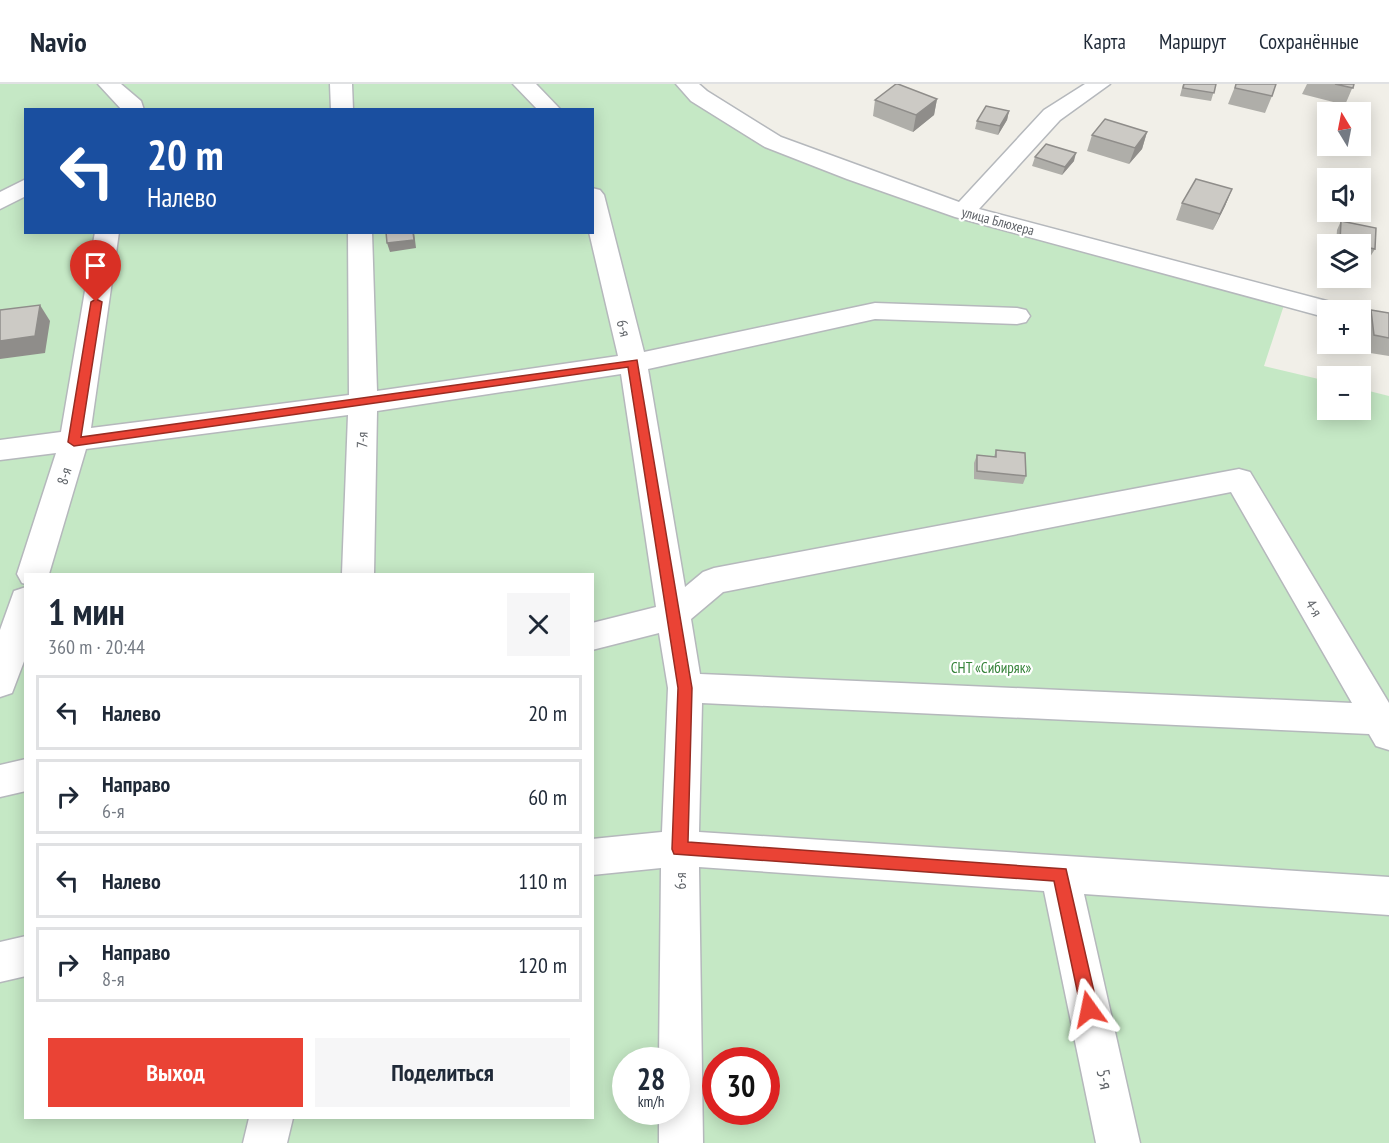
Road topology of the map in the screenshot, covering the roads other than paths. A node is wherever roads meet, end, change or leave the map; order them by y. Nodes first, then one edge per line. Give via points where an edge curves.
1 (109, 84) edge
2 (341, 84) edge
3 (524, 84) edge
4 (687, 84) edge
5 (1099, 84) edge
6 (133, 108) edge
7 (342, 108) edge
8 (549, 108) edge
9 (24, 187) edge
10 (0, 202) edge
11 (594, 203) edge
12 (963, 212) junction
13 (107, 234) edge
14 (360, 234) edge
15 (1317, 307) edge
16 (1017, 316) dead end
17 (1371, 320) edge
18 (1389, 324) edge
19 (633, 363) junction
20 (363, 403) junction
21 (74, 442) junction
22 (0, 450) edge
23 (33, 573) edge
24 (358, 573) edge
25 (24, 606) edge
26 (672, 616) junction
27 (594, 636) edge
28 (0, 683) edge
29 (685, 688) junction
30 (1384, 727) edge
31 (24, 775) edge
32 (0, 781) edge
33 (680, 849) junction
34 (594, 857) edge
35 (1060, 874) junction
36 (1389, 896) edge
37 (24, 956) edge
38 (0, 962) edge
39 (271, 1119) edge
40 (265, 1143) edge
41 (681, 1143) edge
42 (1118, 1143) edge

1 - 6 street
2 - 7 street
3 - 8 street
4 - 12 street, улица Блюхера via 699,96 773,142
5 - 12 street via 1052,116
9 - 10 street
11 - 19 street, 6-я
12 - 15 street, улица Блюхера
13 - 21 street, 8-я
14 - 20 street, 7-я
16 - 19 street via 875,311
17 - 18 street
19 - 20 street
19 - 26 street, 6-я
20 - 21 street
20 - 24 street, 7-я
21 - 22 street
21 - 23 street, 8-я
25 - 28 street
26 - 27 street
26 - 29 street, 6-я
26 - 30 street, 4-я via 714,581 1239,480
29 - 30 street
29 - 33 street, 6-я
31 - 32 street
33 - 34 street
33 - 35 street
33 - 41 street, 6-я
35 - 36 street
35 - 42 street, 5-я
37 - 38 street
39 - 40 street

